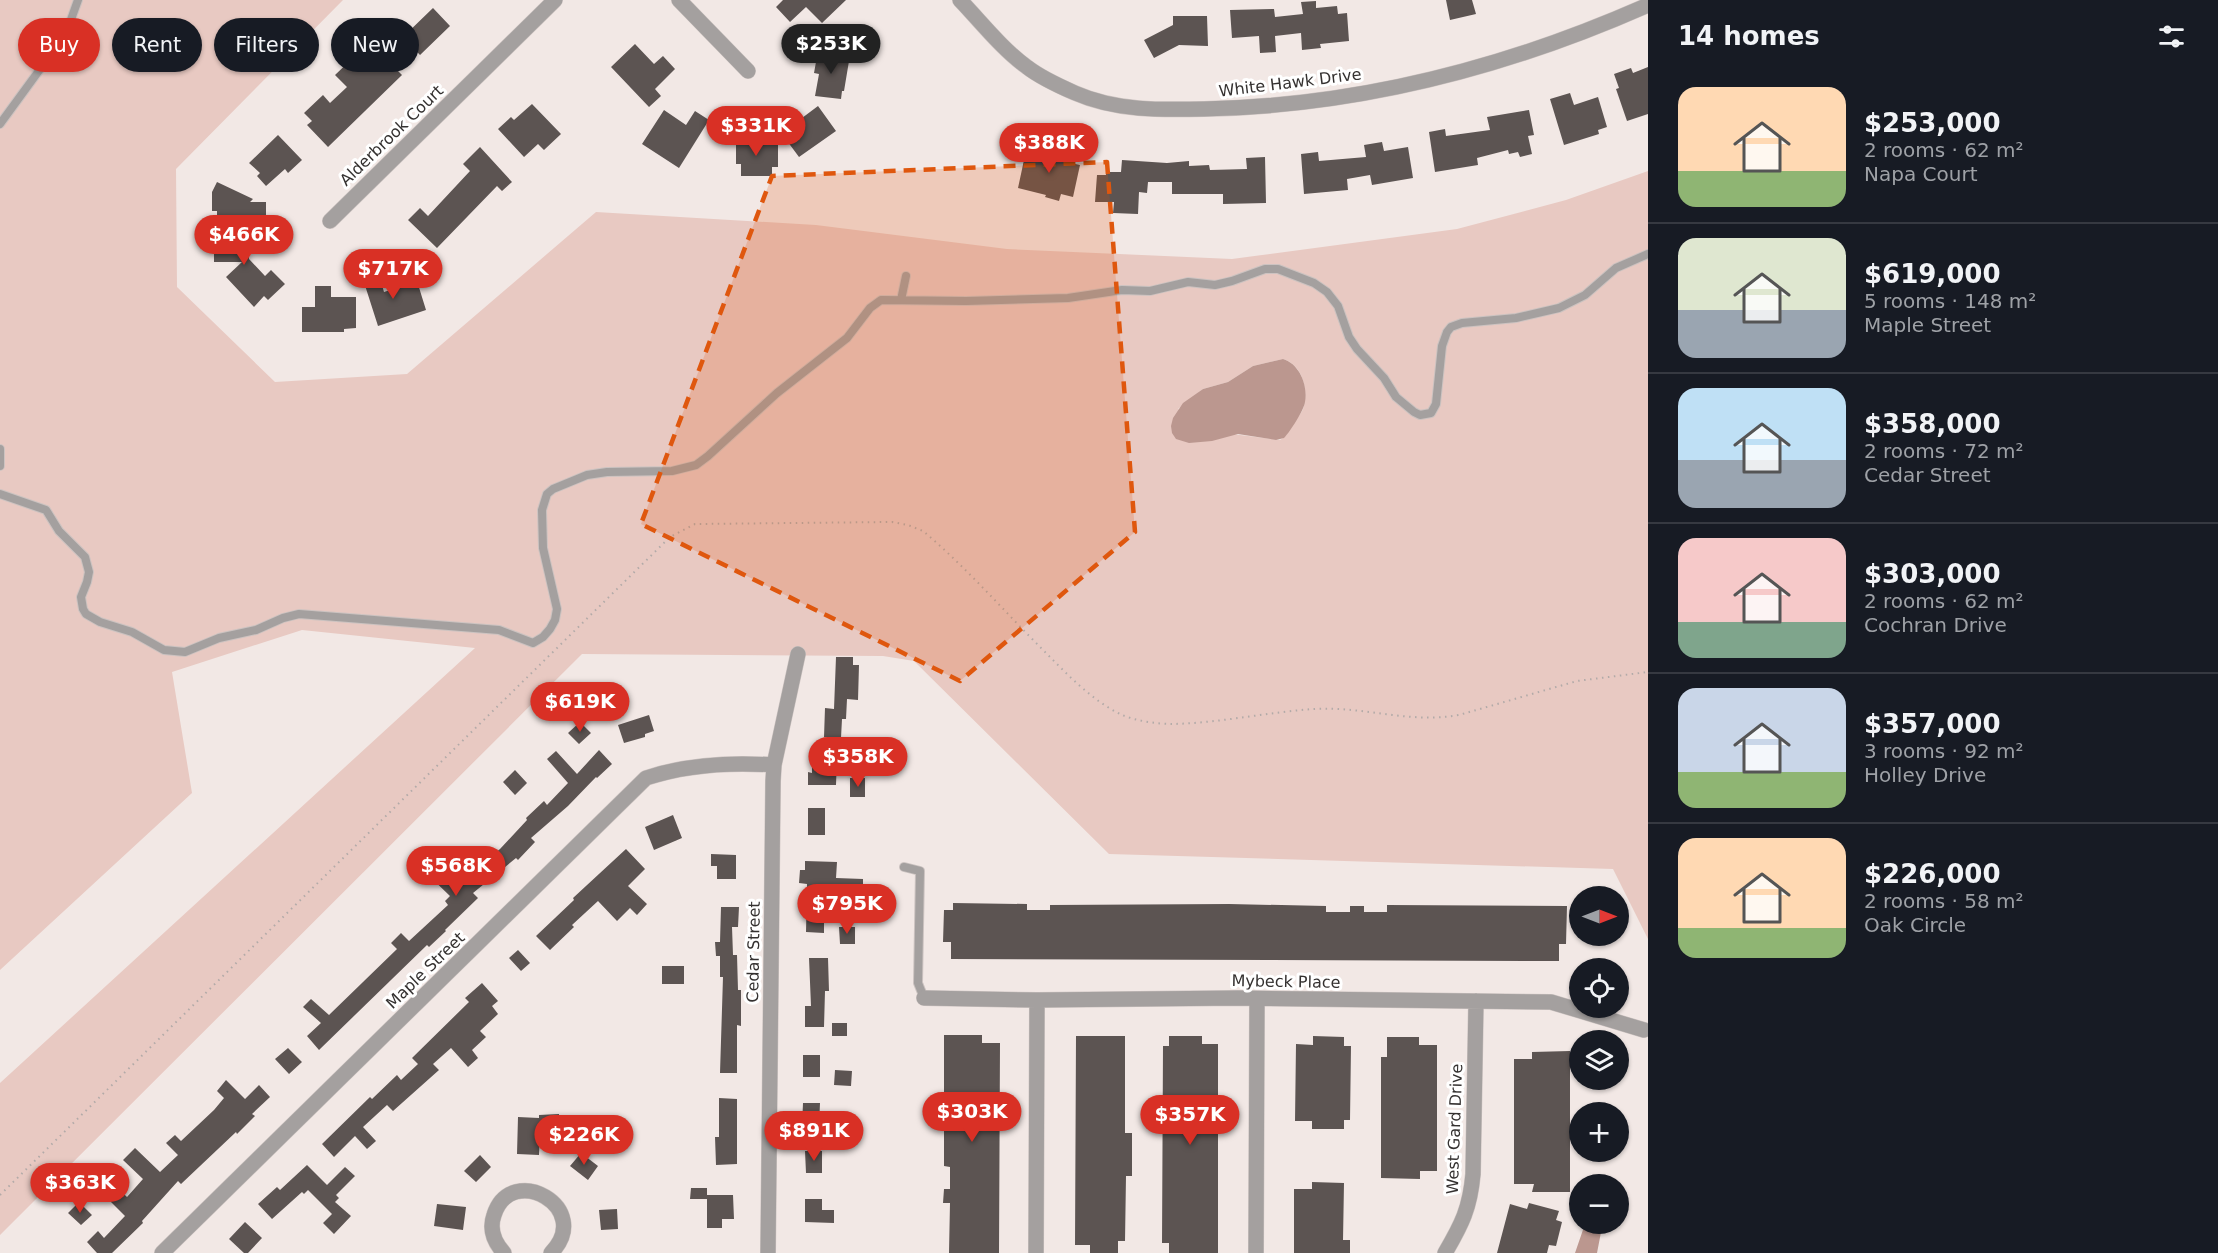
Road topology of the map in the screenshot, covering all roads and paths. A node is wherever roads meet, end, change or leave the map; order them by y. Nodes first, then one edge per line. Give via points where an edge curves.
1 (78, 0) edge
2 (555, 0) edge
3 (679, 0) edge
4 (960, 0) edge
5 (1648, 5) edge
6 (748, 71) dead end
7 (0, 124) edge
8 (330, 221) dead end
9 (1648, 254) edge
10 (906, 276) dead end
11 (901, 300) junction
12 (0, 449) edge
13 (0, 465) edge
14 (0, 494) edge
15 (798, 654) dead end
16 (1648, 672) edge
17 (774, 765) junction
18 (904, 867) dead end
19 (924, 998) joint
20 (1257, 999) junction
21 (1037, 1000) junction
22 (1476, 1001) junction
23 (1644, 1030) dead end
24 (0, 1195) edge
25 (162, 1253) edge
26 (504, 1253) edge
27 (551, 1253) edge
28 (768, 1253) edge
29 (1036, 1253) edge
30 (1256, 1253) edge
31 (1445, 1253) edge

1 - 7 lane via 60,42
2 - 8 street, Alderbrook Court
3 - 6 street
4 - 5 street, White Hawk Drive via 1019,61 1049,81 1110,105 1156,110 1286,104 1417,82 1517,56
9 - 11 lane via 1616,268 1585,296 1559,308 1451,327 1442,346 1436,404 1426,415 1414,412 1396,397 1357,349 1338,306 1327,292 1278,269 1265,269 1215,285 1188,282 1150,291 1122,290 1068,298
10 - 11 lane
11 - 14 lane via 875,303 847,338 696,465 659,473 597,473 550,491 542,510 543,549 557,609 550,629 533,643 499,630 299,614 185,652 164,650 86,614 81,603 89,572 85,557 59,531 46,510
12 - 13 lane
15 - 17 street, Cedar Street
16 - 24 path via 1577,681 1441,718 1315,709 1173,724 1142,720 1122,715 1101,703 923,531 892,522 695,524 670,537
17 - 25 street, Maple Street via 707,765 646,778
17 - 28 street, Cedar Street
18 - 19 lane via 920,871 918,983
19 - 21 street, Mybeck Place
20 - 21 street, Mybeck Place
20 - 22 street, Mybeck Place
20 - 30 street
21 - 29 street
22 - 23 street, Mybeck Place via 1551,1002
22 - 31 street, West Gard Drive via 1470,1200
26 - 27 street via 495,1243 492,1228 496,1209 510,1195 530,1190 546,1195 563,1219 561,1237

